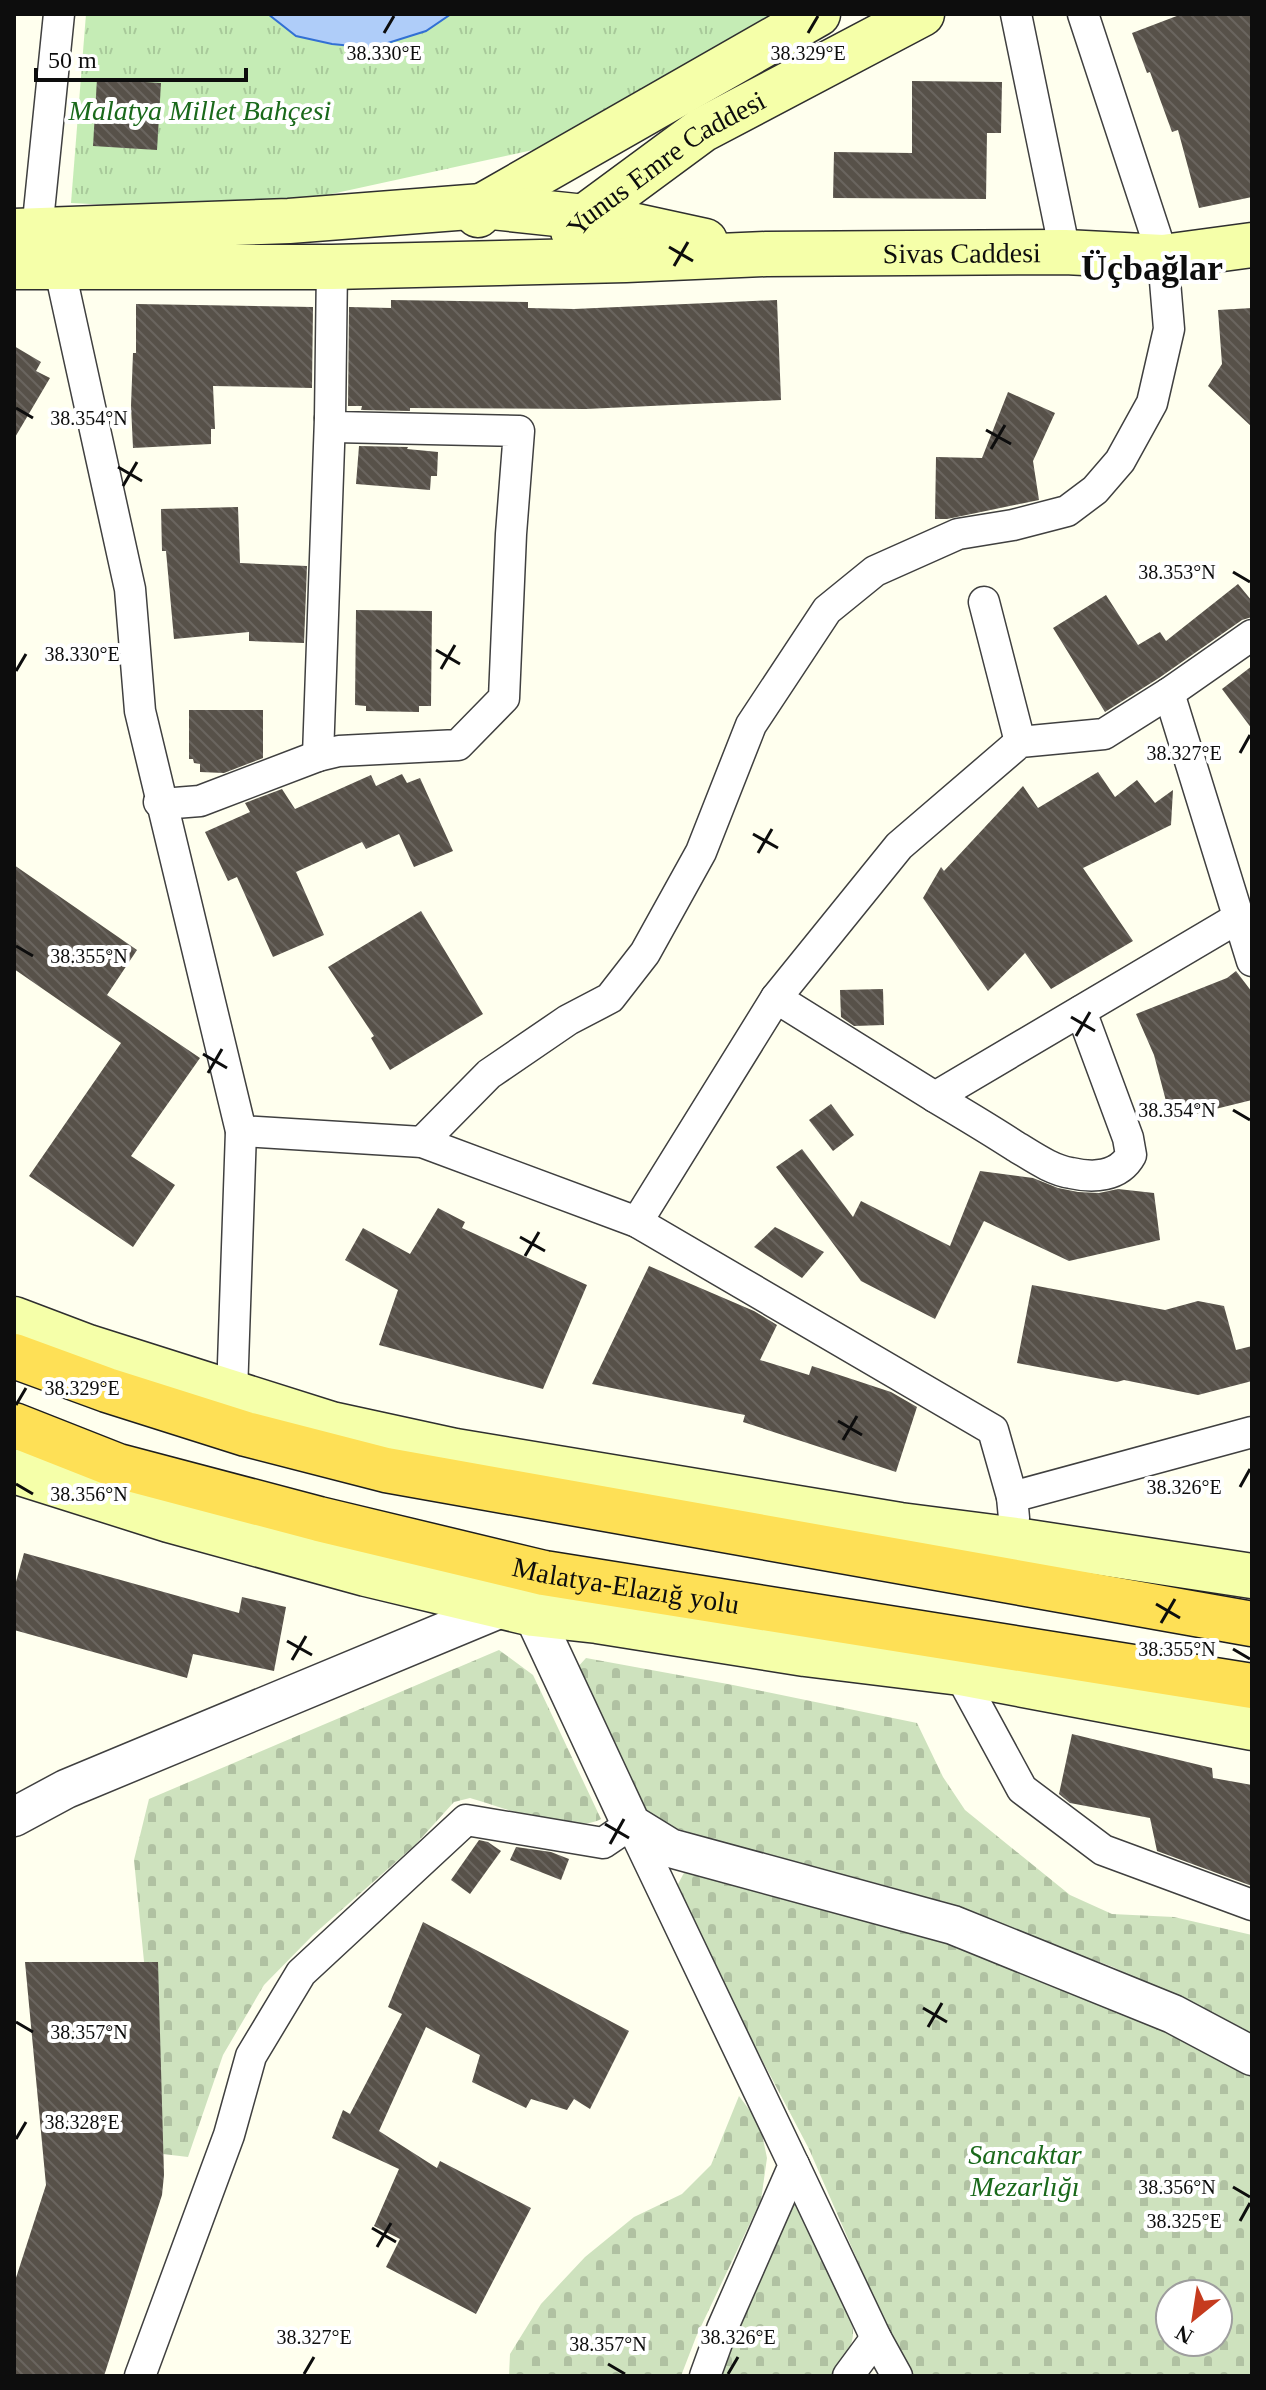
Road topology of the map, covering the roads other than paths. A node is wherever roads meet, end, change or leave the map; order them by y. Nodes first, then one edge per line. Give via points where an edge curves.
1 (59, 14) edge
2 (818, 14) edge
3 (922, 14) edge
4 (1016, 14) edge
5 (1083, 14) edge
6 (482, 206) junction
7 (584, 217) junction
8 (37, 243) edge
9 (1252, 245) edge
10 (1065, 252) junction
11 (766, 254) junction
12 (1163, 257) junction
13 (550, 262) junction
14 (461, 264) junction
15 (14, 267) edge
16 (332, 267) junction
17 (330, 418) junction
18 (984, 602) dead end
19 (1252, 635) edge
20 (1169, 693) junction
21 (1020, 742) junction
22 (318, 756) junction
23 (161, 803) junction
24 (1238, 918) junction
25 (1252, 961) edge
26 (776, 998) junction
27 (1081, 1011) junction
28 (935, 1097) junction
29 (241, 1131) junction
30 (422, 1142) junction
31 (637, 1222) junction
32 (14, 1319) edge
33 (14, 1356) edge
34 (232, 1393) junction
35 (14, 1425) edge
36 (1252, 1432) edge
37 (14, 1471) edge
38 (1012, 1497) junction
39 (1016, 1540) junction
40 (1252, 1576) edge
41 (518, 1610) junction
42 (1252, 1624) edge
43 (938, 1635) junction
44 (960, 1673) junction
45 (1252, 1686) edge
46 (1252, 1728) edge
47 (14, 1817) edge
48 (631, 1824) junction
49 (1252, 1905) edge
50 (1252, 2056) edge
51 (794, 2165) junction
52 (876, 2338) junction
53 (140, 2376) edge
54 (705, 2376) edge
55 (848, 2376) edge
56 (897, 2376) edge

1 - 8 street
2 - 6 main road, Yunus Emre Caddesi
3 - 7 main road, Yunus Emre Caddesi via 702,130
4 - 10 street
5 - 12 street
6 - 7 main road
6 - 8 main road
6 - 14 main road
7 - 11 main road
7 - 13 main road, Yunus Emre Caddesi
8 - 15 main road
8 - 16 main road
8 - 23 street via 130,589 140,711
9 - 12 main road, Sivas Caddesi
10 - 11 main road, Sivas Caddesi
10 - 12 main road, Sivas Caddesi
11 - 13 main road
12 - 30 street via 1169,329 1152,403 1120,461 1067,511 958,534 875,571 827,610 751,725 701,852 645,953 610,998 489,1074
13 - 14 main road
14 - 16 main road
16 - 17 street
17 - 22 street
17 - 22 street via 334,427 519,431 504,698 458,745
18 - 21 street
19 - 20 street
20 - 21 street via 1104,734
20 - 24 street
21 - 26 street via 899,846
22 - 23 street via 200,801
23 - 29 street
24 - 25 street
24 - 27 street
26 - 28 street
26 - 31 street
27 - 28 street
27 - 28 street via 1128,1138 1131,1155 1122,1168 1095,1175 1068,1173
29 - 30 street
29 - 34 street
30 - 31 street
31 - 38 street via 993,1430
32 - 34 main road
33 - 42 highway via 246,1434 386,1470
34 - 39 main road via 331,1424 455,1451
35 - 43 highway, Malatya-Elazığ yolu via 118,1466 544,1573
36 - 38 street
37 - 41 main road via 324,1563
38 - 39 street
39 - 40 main road
41 - 44 main road
41 - 47 street via 66,1789
41 - 48 street
43 - 44 street
43 - 45 highway, Malatya-Elazığ yolu
44 - 46 main road
44 - 49 street via 1022,1789 1103,1850
48 - 50 street via 670,1848 953,1925 1173,2014
48 - 51 street
48 - 53 street via 603,1843 466,1820 301,1973 251,2056 229,2135
51 - 52 street
51 - 54 street
52 - 55 street
52 - 56 street

